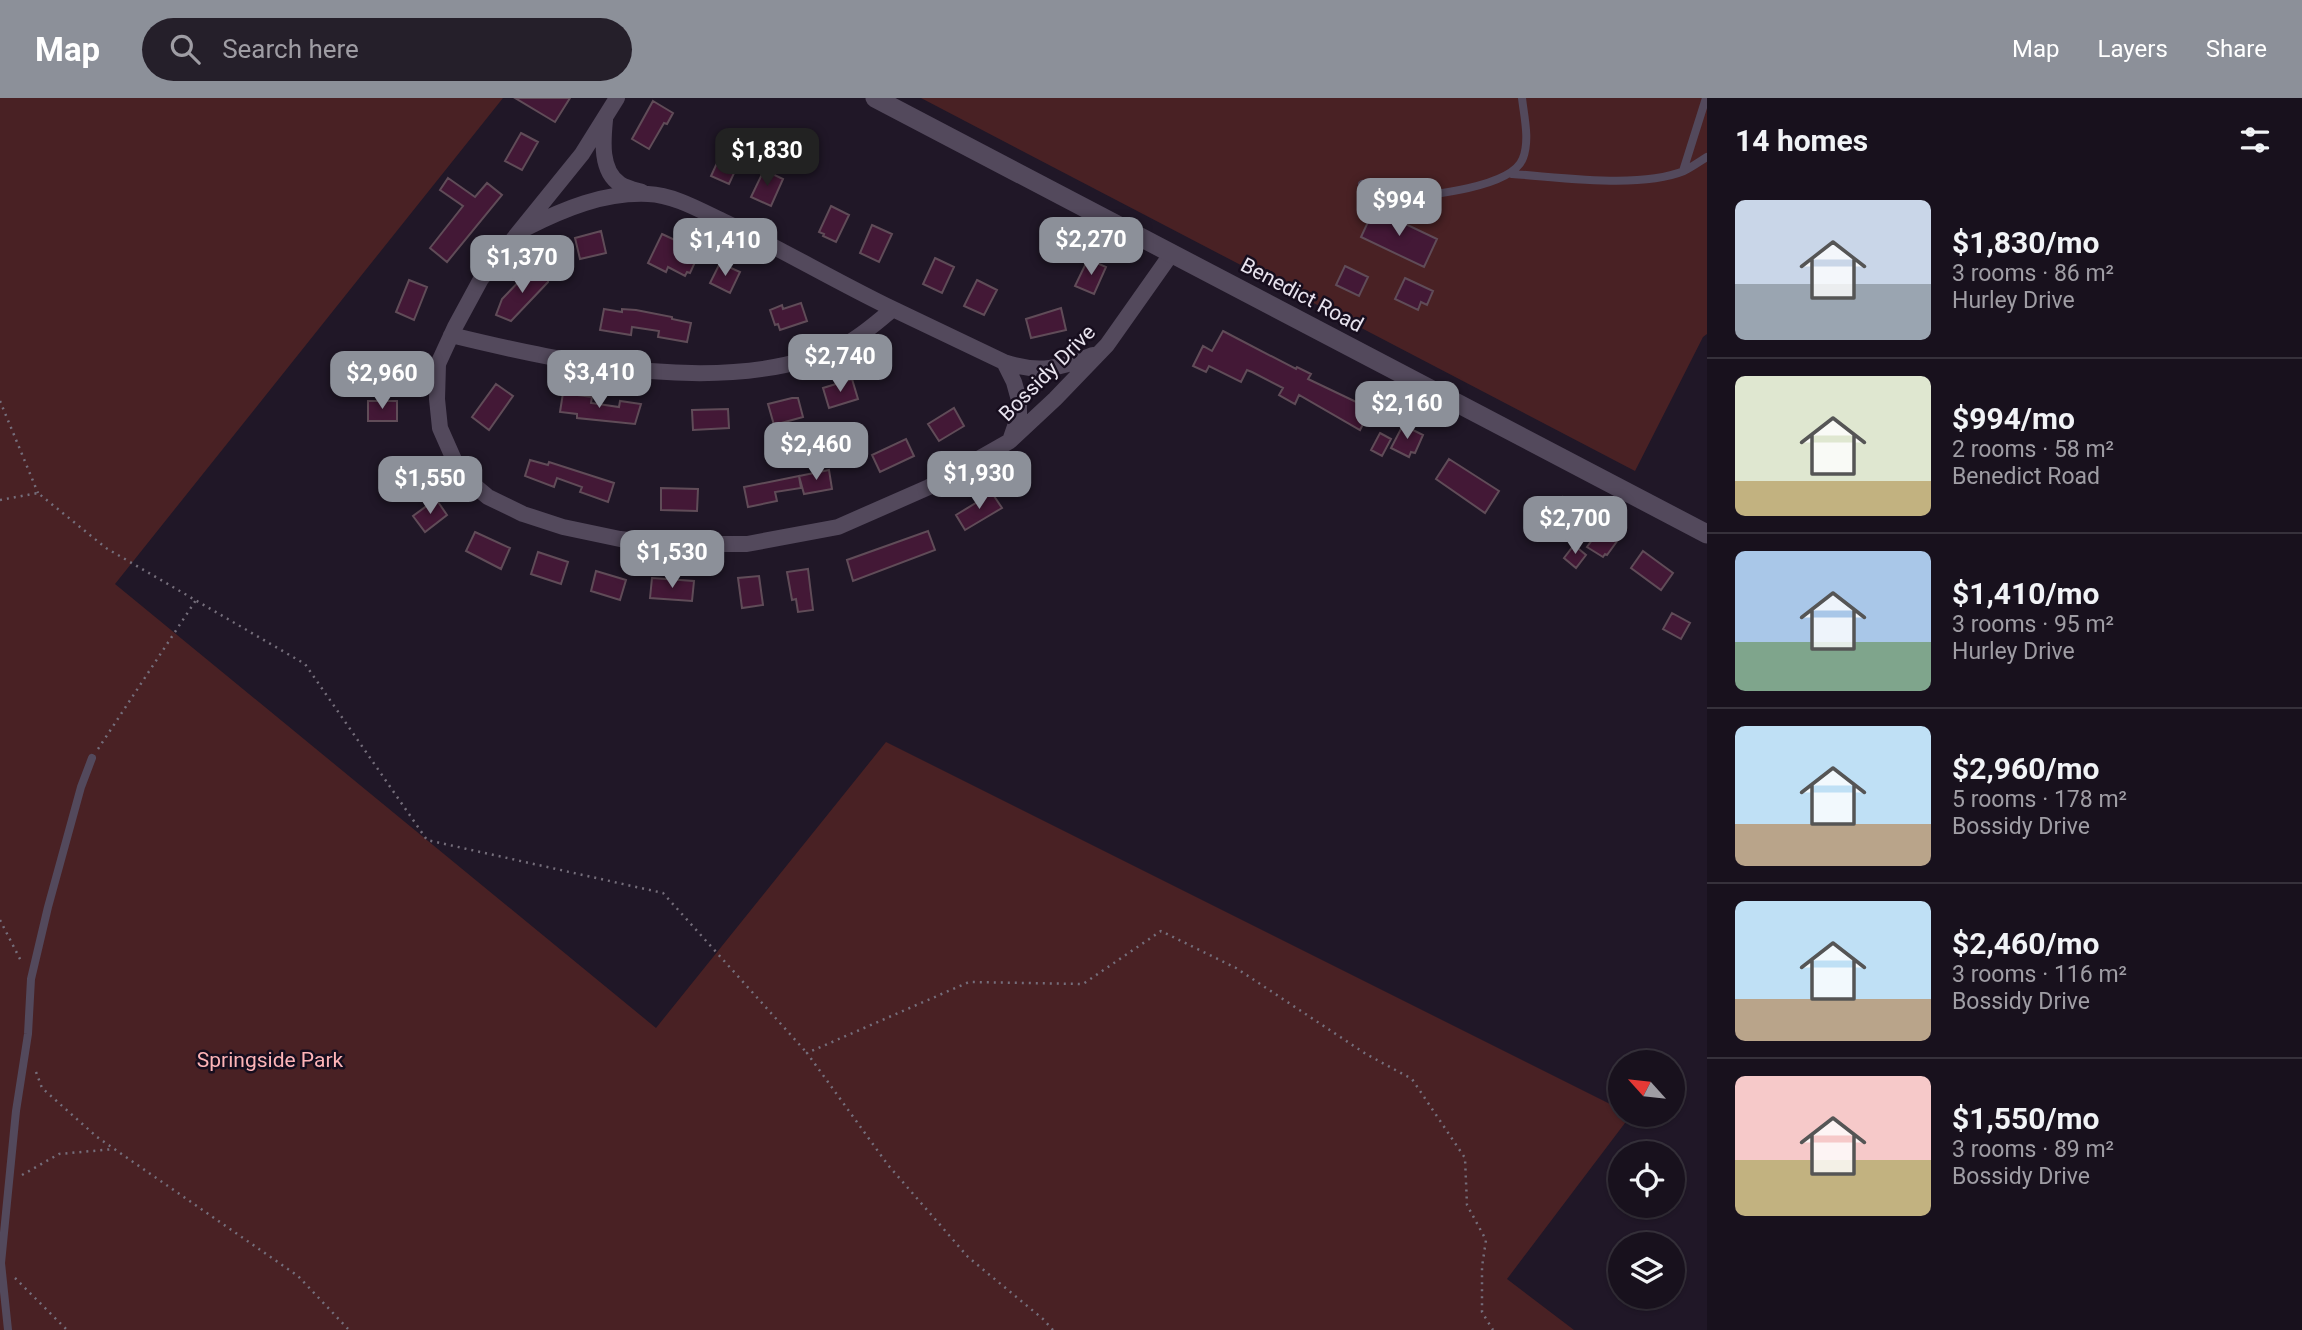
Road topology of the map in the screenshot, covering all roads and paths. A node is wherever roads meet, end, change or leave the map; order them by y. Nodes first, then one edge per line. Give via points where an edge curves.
1 (617, 98) edge
2 (875, 98) edge
3 (1522, 98) edge
4 (1706, 98) edge
5 (605, 118) junction
6 (1707, 157) edge
7 (1683, 171) junction
8 (1512, 174) junction
9 (1362, 184) dead end
10 (648, 194) junction
11 (517, 233) junction
12 (1172, 253) junction
13 (893, 309) junction
14 (451, 335) junction
15 (1099, 353) junction
16 (1004, 362) junction
17 (0, 401) edge
18 (1010, 440) junction
19 (38, 492) junction
20 (0, 500) edge
21 (1707, 534) edge
22 (196, 600) junction
23 (92, 758) joint
24 (0, 920) edge
25 (31, 979) junction
26 (26, 1047) junction
27 (807, 1053) junction
28 (114, 1149) junction
29 (10, 1182) junction
30 (1, 1263) edge
31 (8, 1330) edge
32 (67, 1330) edge
33 (349, 1330) edge
34 (1052, 1330) edge
35 (1493, 1330) edge

1 - 5 street, Bossidy Drive
2 - 12 street, Benedict Road
3 - 8 lane via 1523,158
4 - 7 lane
5 - 10 street via 603,147 610,174 621,184
5 - 11 street, Bossidy Drive via 582,154
6 - 7 lane
7 - 8 lane via 1601,179
8 - 9 lane via 1483,185 1371,201
10 - 11 street via 567,208
10 - 13 street via 692,206
11 - 14 street, Bossidy Drive via 481,279
12 - 15 street, Bossidy Drive
12 - 21 street, Benedict Road
13 - 14 street via 846,344 793,363 729,373 672,373 575,361
13 - 16 street
14 - 18 street, Bossidy Drive via 439,364 436,399 440,428 455,463 488,497 523,514 609,536 667,544 747,544 838,527 929,487
15 - 16 street via 1062,368 1031,369
15 - 18 street, Bossidy Drive
16 - 18 street via 1019,400
17 - 19 path
19 - 20 path
19 - 22 path via 106,548
22 - 23 path
22 - 27 path via 305,664 427,840 663,893
23 - 25 lane
24 - 25 path
25 - 26 lane
26 - 28 path via 42,1088
26 - 29 lane
27 - 34 path via 888,1165 968,1257
27 - 35 path via 969,982 1083,984 1161,931 1236,968 1412,1079 1465,1158 1466,1205 1486,1240 1482,1312
28 - 29 path via 60,1154
28 - 33 path via 298,1276
29 - 30 lane
30 - 31 lane
30 - 32 path

